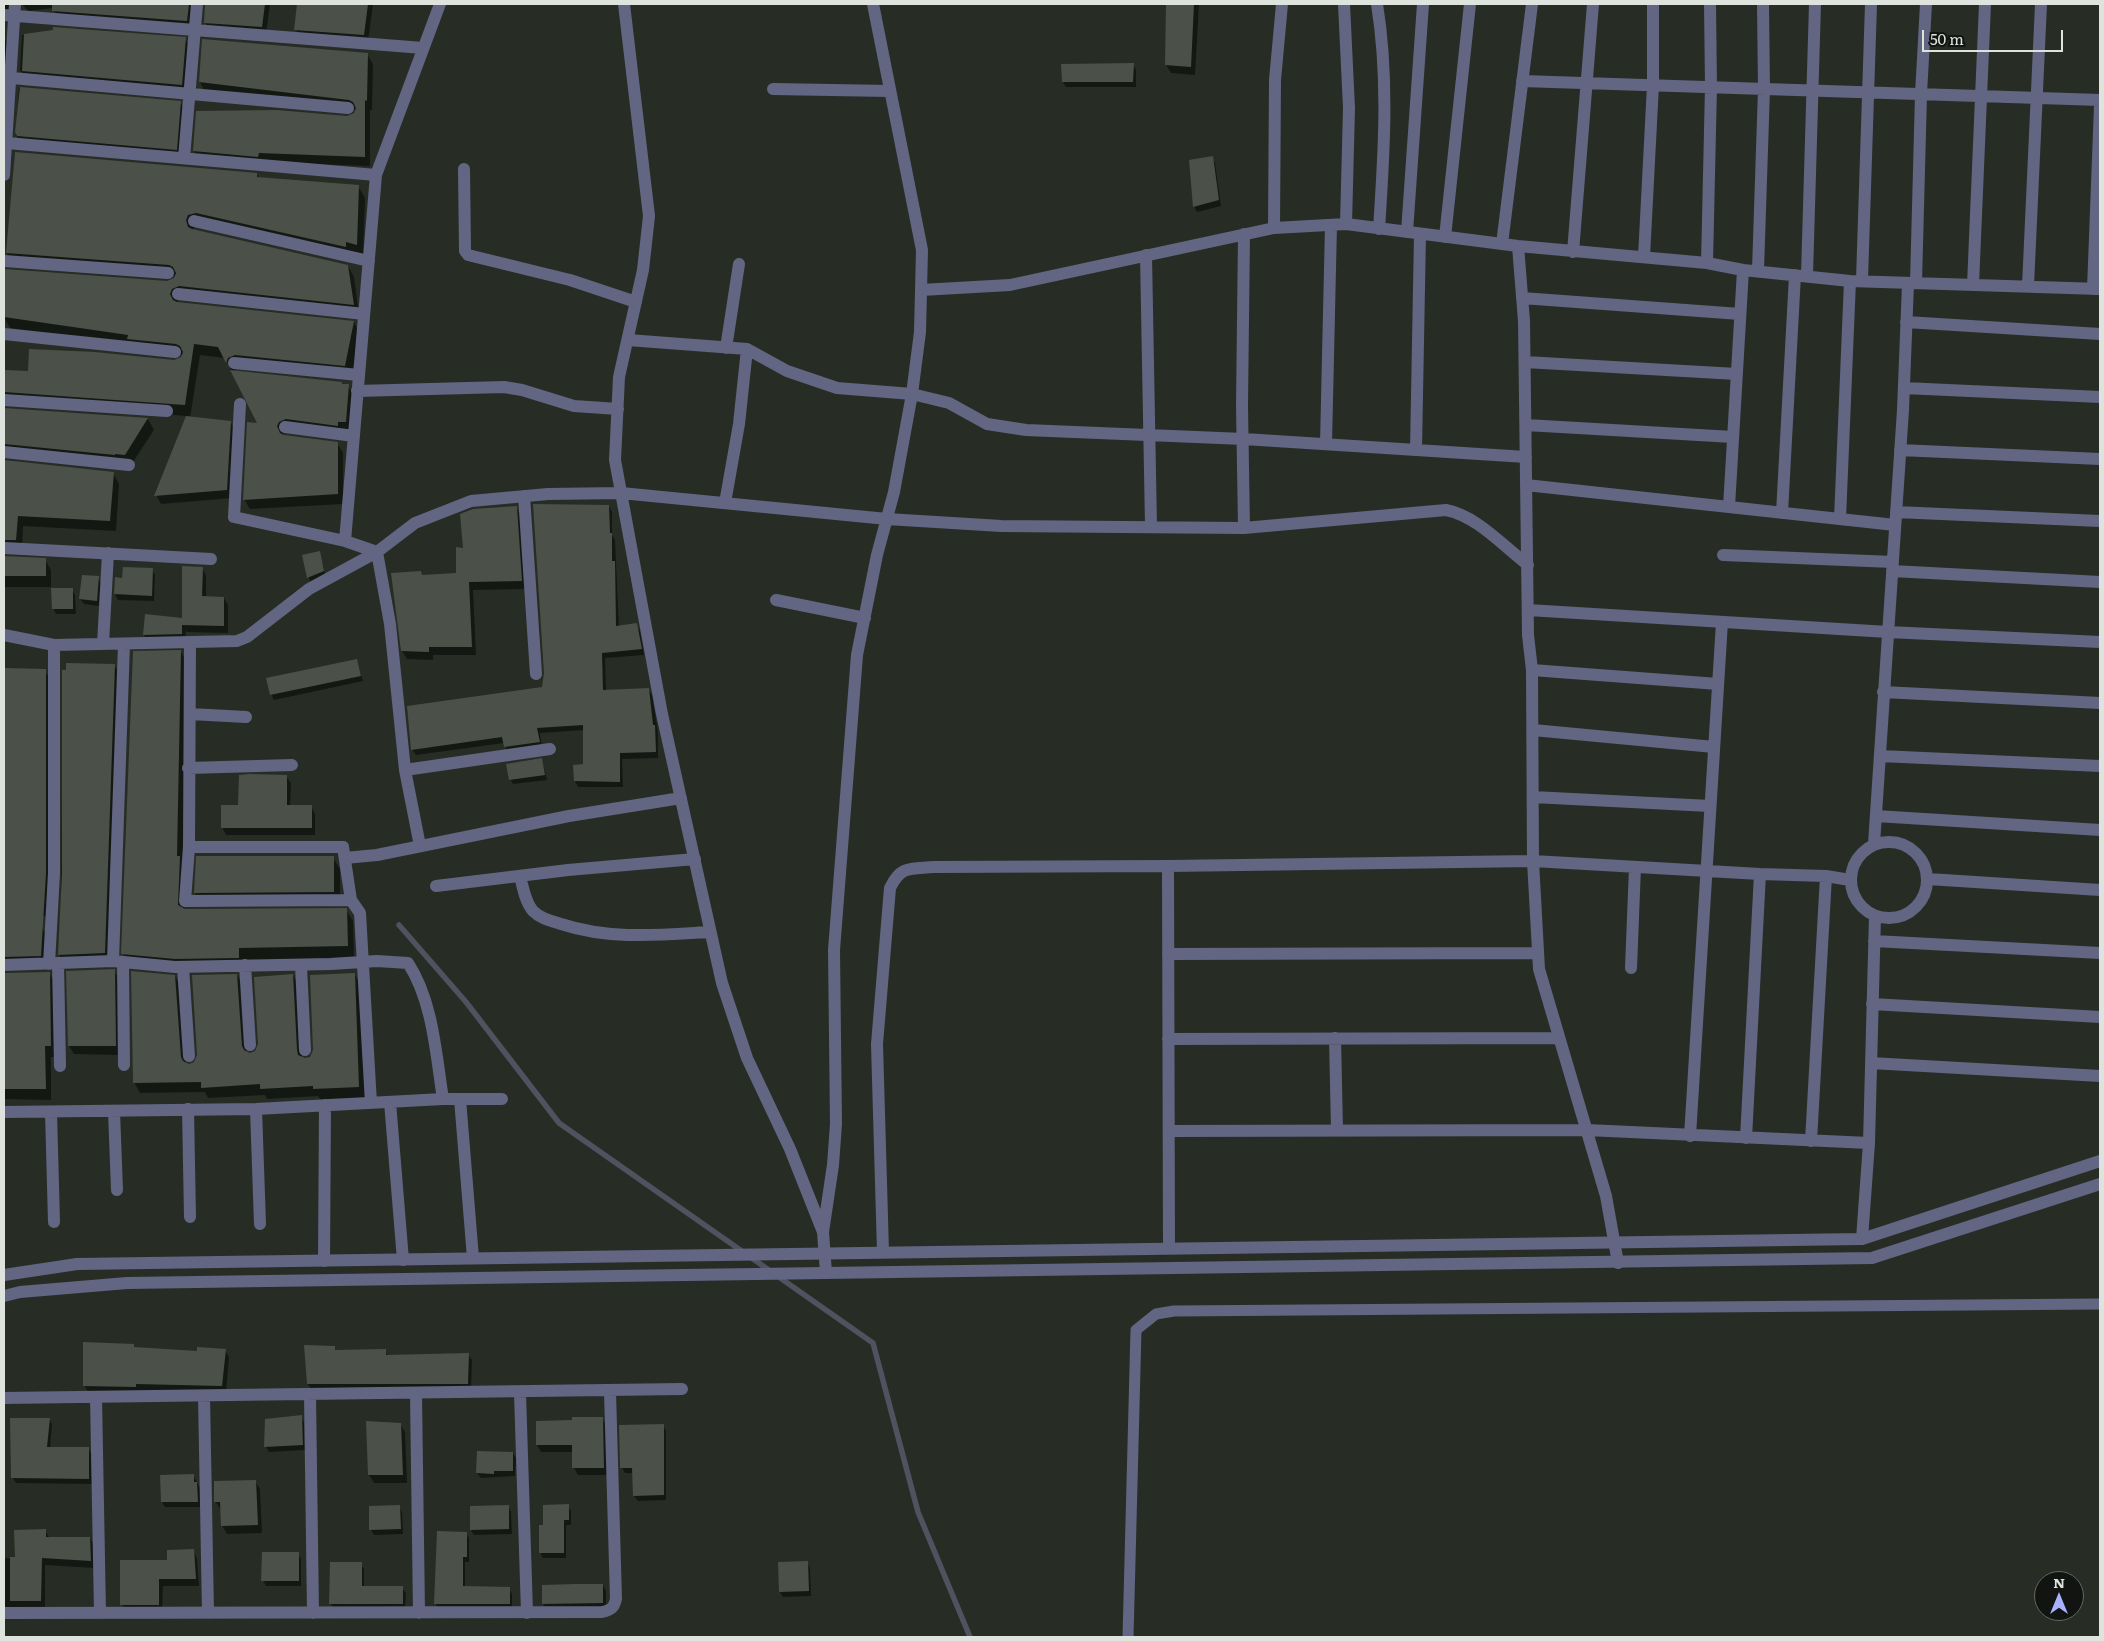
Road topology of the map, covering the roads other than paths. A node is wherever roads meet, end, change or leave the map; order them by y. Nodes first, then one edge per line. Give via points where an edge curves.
1 (197, 4) edge
2 (440, 4) edge
3 (624, 4) edge
4 (873, 4) edge
5 (1282, 4) edge
6 (1344, 4) edge
7 (1376, 4) edge
8 (1423, 4) edge
9 (1470, 4) edge
10 (1532, 4) edge
11 (1593, 4) edge
12 (1653, 4) edge
13 (1710, 4) edge
14 (1763, 4) edge
15 (1815, 4) edge
16 (1871, 4) edge
17 (1926, 4) edge
18 (1985, 4) edge
19 (2041, 4) edge
20 (11, 12) edge
21 (195, 30) junction
22 (423, 48) junction
23 (12, 78) junction
24 (1522, 81) junction
25 (1588, 83) junction
26 (1652, 85) junction
27 (1711, 87) junction
28 (772, 89) dead end
29 (1764, 89) junction
30 (1813, 90) junction
31 (890, 91) junction
32 (1867, 92) junction
33 (190, 94) junction
34 (1921, 94) junction
35 (1980, 96) junction
36 (2038, 98) junction
37 (2100, 100) edge
38 (2100, 106) edge
39 (348, 108) dead end
40 (7, 143) junction
41 (184, 158) junction
42 (464, 169) dead end
43 (4, 175) edge
44 (376, 175) junction
45 (194, 221) dead end
46 (1346, 224) junction
47 (1331, 225) junction
48 (1274, 228) junction
49 (1379, 229) junction
50 (1414, 233) junction
51 (1244, 234) junction
52 (1445, 237) junction
53 (1502, 244) junction
54 (1518, 246) junction
55 (1573, 252) junction
56 (1146, 255) junction
57 (1644, 257) junction
58 (369, 260) junction
59 (4, 261) edge
60 (1708, 263) junction
61 (739, 264) dead end
62 (1743, 270) junction
63 (1758, 270) junction
64 (168, 273) dead end
65 (1801, 275) junction
66 (1856, 281) junction
67 (1912, 283) junction
68 (1973, 284) junction
69 (2028, 286) junction
70 (2097, 289) edge
71 (921, 290) junction
72 (178, 294) dead end
73 (1522, 298) junction
74 (636, 302) junction
75 (364, 314) junction
76 (1740, 314) junction
77 (1906, 322) junction
78 (4, 334) edge
79 (2100, 334) edge
80 (628, 340) junction
81 (726, 348) junction
82 (747, 348) junction
83 (175, 352) dead end
84 (1525, 362) junction
85 (234, 363) dead end
86 (1737, 374) junction
87 (359, 375) junction
88 (1904, 388) junction
89 (357, 391) junction
90 (912, 394) junction
91 (2100, 397) edge
92 (4, 400) edge
93 (240, 404) dead end
94 (618, 409) junction
95 (167, 411) dead end
96 (1526, 425) junction
97 (285, 427) dead end
98 (1149, 435) junction
99 (354, 436) junction
100 (1733, 437) junction
101 (1244, 439) junction
102 (1326, 444) junction
103 (1416, 450) junction
104 (1900, 450) junction
105 (4, 452) edge
106 (1526, 456) junction
107 (2100, 459) edge
108 (129, 465) dead end
109 (1526, 485) junction
110 (621, 493) junction
111 (524, 496) junction
112 (725, 503) junction
113 (1729, 507) junction
114 (1896, 512) junction
115 (1782, 513) junction
116 (886, 519) junction
117 (1840, 519) junction
118 (2100, 521) edge
119 (1895, 525) junction
120 (1150, 526) junction
121 (1244, 528) junction
122 (345, 541) junction
123 (4, 548) edge
124 (376, 552) junction
125 (108, 553) junction
126 (1723, 554) dead end
127 (211, 559) dead end
128 (1528, 566) junction
129 (1892, 567) junction
130 (2100, 582) edge
131 (776, 600) dead end
132 (1528, 610) junction
133 (865, 618) junction
134 (1722, 622) junction
135 (1888, 632) junction
136 (4, 635) edge
137 (2100, 642) edge
138 (190, 643) junction
139 (103, 644) junction
140 (124, 644) junction
141 (54, 645) junction
142 (1532, 670) junction
143 (536, 674) dead end
144 (1718, 684) junction
145 (1883, 692) junction
146 (2100, 703) edge
147 (190, 714) junction
148 (246, 716) dead end
149 (1533, 730) junction
150 (1714, 747) junction
151 (550, 749) dead end
152 (1880, 756) junction
153 (292, 765) dead end
154 (2100, 766) edge
155 (188, 768) junction
156 (405, 770) junction
157 (1533, 797) junction
158 (681, 798) junction
159 (1710, 806) junction
160 (1876, 816) junction
161 (2100, 830) edge
162 (1874, 844) junction
163 (420, 846) junction
164 (189, 847) junction
165 (345, 858) junction
166 (695, 860) junction
167 (1533, 861) junction
168 (1168, 866) junction
169 (1634, 867) junction
170 (1706, 871) junction
171 (1760, 874) junction
172 (520, 876) junction
173 (1826, 876) junction
174 (1928, 879) junction
175 (1850, 880) junction
176 (436, 886) dead end
177 (2100, 890) edge
178 (351, 900) junction
179 (1875, 916) junction
180 (709, 932) junction
181 (1874, 941) junction
182 (1538, 953) junction
183 (2100, 953) edge
184 (1168, 954) junction
185 (118, 962) junction
186 (363, 962) junction
187 (54, 964) junction
188 (4, 965) edge
189 (244, 965) junction
190 (301, 965) junction
191 (183, 966) junction
192 (1631, 968) dead end
193 (1872, 1004) junction
194 (2100, 1017) edge
195 (1335, 1038) junction
196 (1560, 1038) junction
197 (1168, 1039) junction
198 (250, 1045) dead end
199 (305, 1050) dead end
200 (189, 1056) dead end
201 (1871, 1063) junction
202 (124, 1065) dead end
203 (60, 1066) dead end
204 (2100, 1076) edge
205 (443, 1099) junction
206 (460, 1099) junction
207 (502, 1099) dead end
208 (390, 1102) junction
209 (371, 1103) junction
210 (326, 1105) junction
211 (256, 1108) junction
212 (188, 1110) junction
213 (114, 1111) junction
214 (4, 1112) edge
215 (51, 1112) junction
216 (1338, 1130) junction
217 (1587, 1130) junction
218 (1168, 1131) junction
219 (1690, 1136) junction
220 (1746, 1138) junction
221 (1811, 1141) junction
222 (1869, 1144) junction
223 (2100, 1161) edge
224 (2100, 1184) edge
225 (117, 1190) dead end
226 (190, 1217) dead end
227 (54, 1222) dead end
228 (260, 1224) dead end
229 (823, 1232) junction
230 (1862, 1239) junction
231 (1614, 1240) junction
232 (1169, 1248) junction
233 (819, 1252) junction
234 (883, 1252) junction
235 (723, 1254) junction
236 (473, 1258) junction
237 (324, 1260) junction
238 (403, 1260) junction
239 (1618, 1263) junction
240 (820, 1273) junction
241 (4, 1275) edge
242 (725, 1275) junction
243 (4, 1296) edge
244 (2100, 1304) edge
245 (682, 1389) dead end
246 (610, 1392) junction
247 (520, 1393) junction
248 (416, 1394) junction
249 (310, 1395) junction
250 (204, 1396) junction
251 (96, 1397) junction
252 (4, 1398) edge
253 (4, 1613) edge
254 (100, 1613) junction
255 (208, 1613) junction
256 (313, 1613) junction
257 (419, 1613) junction
258 (526, 1613) junction
259 (1128, 1637) edge

1 - 21 street
2 - 22 street
3 - 74 street via 648,216 643,270
4 - 31 street
5 - 48 street via 1274,80
6 - 46 street via 1349,108
7 - 49 street via 1380,25 1384,139
8 - 50 street
9 - 52 street
10 - 24 street
11 - 25 street
12 - 26 street
13 - 27 street
14 - 29 street
15 - 30 street
16 - 32 street
17 - 34 street
18 - 35 street
19 - 36 street
20 - 21 street
20 - 23 street
21 - 22 street
21 - 33 street
22 - 44 street
23 - 33 street
23 - 40 street
24 - 25 street
24 - 53 street
25 - 26 street
25 - 55 street
26 - 27 street
26 - 57 street
27 - 29 street
27 - 60 street
28 - 31 street
29 - 30 street
29 - 63 street
30 - 32 street
30 - 65 street
31 - 71 street via 922,250
32 - 34 street
32 - 66 street
33 - 39 street
33 - 41 street
34 - 35 street
34 - 67 street
35 - 36 street
35 - 68 street
36 - 37 street
36 - 69 street
38 - 70 street
40 - 41 street
40 - 43 street
41 - 44 street
42 - 74 street via 465,250 468,255 570,280
44 - 58 street
45 - 58 street
46 - 47 street
46 - 49 street
47 - 48 street
47 - 102 street
48 - 51 street
49 - 50 street
50 - 52 street
50 - 103 street
51 - 56 street
51 - 101 street
52 - 53 street
53 - 54 street
54 - 55 street
54 - 73 street
55 - 57 street
56 - 71 street via 1010,284
56 - 98 street
57 - 60 street
58 - 75 street
59 - 64 street
60 - 62 street
61 - 81 street
62 - 63 street
62 - 76 street
63 - 65 street
65 - 66 street
65 - 115 street
66 - 67 street
66 - 117 street
67 - 68 street
67 - 77 street
68 - 69 street
69 - 70 street
71 - 90 street via 920,332
72 - 75 street
73 - 76 street
73 - 84 street
74 - 80 street
75 - 87 street
76 - 86 street
77 - 79 street
77 - 88 street
78 - 83 street
80 - 81 street
80 - 94 street via 619,377
81 - 82 street
82 - 90 street via 787,371 837,388
82 - 112 street via 740,424
84 - 86 street
84 - 96 street
85 - 87 street
86 - 100 street
87 - 89 street
88 - 91 street
88 - 104 street
89 - 94 street via 490,386 522,390 574,406
89 - 99 street
90 - 98 street via 948,403 987,424 1026,430
90 - 116 street
92 - 95 street
93 - 122 street via 234,517
94 - 110 street via 615,460
96 - 100 street
96 - 106 street
97 - 99 street
98 - 101 street
98 - 120 street
99 - 122 street
100 - 113 street
101 - 102 street
101 - 121 street
102 - 103 street
103 - 106 street
104 - 107 street
104 - 114 street
105 - 108 street
106 - 109 street
109 - 113 street
109 - 128 street
110 - 111 street
110 - 112 street
110 - 158 street
111 - 124 street via 471,501 415,523
111 - 143 street
112 - 116 street
113 - 115 street
114 - 118 street
114 - 119 street
115 - 117 street
116 - 120 street via 1001,526
116 - 133 street
117 - 119 street
119 - 129 street
120 - 121 street
121 - 128 street via 1446,510 1469,518
122 - 124 street
123 - 125 street
124 - 138 street via 309,589 247,637 237,641
124 - 156 street via 390,624
125 - 127 street
125 - 139 street
126 - 129 street
128 - 132 street
129 - 130 street
129 - 135 street
131 - 133 street
132 - 134 street
132 - 142 street
133 - 229 street via 857,655 834,950 836,1124
134 - 135 street
134 - 144 street
135 - 137 street
135 - 145 street
136 - 141 street
138 - 140 street
138 - 147 street
139 - 140 street
139 - 141 street
140 - 185 street
141 - 187 street
142 - 144 street
142 - 149 street
144 - 150 street
145 - 146 street
145 - 152 street
147 - 148 street
147 - 155 street
149 - 150 street
149 - 157 street
150 - 159 street
151 - 156 street
152 - 154 street
152 - 160 street
153 - 155 street
155 - 164 street
156 - 163 street
157 - 159 street
157 - 167 street
158 - 163 street via 569,816
158 - 166 street
159 - 170 street
160 - 161 street
160 - 162 street
162 - 174 street via 1889,841 1904,844 1916,852 1925,865
162 - 175 street via 1853,865
163 - 165 street
164 - 165 street via 343,847
164 - 178 street via 185,901
165 - 178 street
166 - 172 street
166 - 180 street
167 - 168 street
167 - 169 street
167 - 182 street
168 - 184 street
168 - 234 street via 934,867 904,869 896,875 890,888 877,1044
169 - 170 street
169 - 192 street
170 - 171 street
170 - 219 street
171 - 173 street
171 - 220 street
172 - 176 street
172 - 180 street via 527,902 534,912 546,920 573,928 627,937
173 - 175 street
173 - 221 street
174 - 177 street
174 - 179 street via 1925,894 1917,907 1904,915 1890,918
175 - 179 street via 1853,895
178 - 186 street via 360,913
179 - 181 street
180 - 229 street via 747,1058 790,1149
181 - 183 street
181 - 193 street
182 - 184 street
182 - 196 street via 1539,969
184 - 197 street
185 - 187 street
185 - 191 street
185 - 202 street
186 - 190 street
186 - 205 street via 408,963 419,980
186 - 209 street
187 - 188 street
187 - 203 street
189 - 190 street
189 - 191 street
189 - 198 street
190 - 199 street
191 - 200 street
193 - 194 street
193 - 201 street
195 - 196 street
195 - 197 street
195 - 216 street
196 - 217 street
197 - 218 street
201 - 204 street
201 - 222 street
205 - 206 street
205 - 208 street
206 - 207 street
206 - 236 street
208 - 209 street
208 - 238 street
209 - 210 street
210 - 211 street
210 - 237 street
211 - 212 street
211 - 228 street
212 - 213 street
212 - 226 street
213 - 215 street
213 - 225 street
214 - 215 street
215 - 227 street
216 - 217 street
216 - 218 street
217 - 219 street
217 - 231 street via 1606,1196
218 - 232 street
219 - 220 street
220 - 221 street
221 - 222 street
222 - 230 street
223 - 230 street
224 - 239 street via 1872,1258
229 - 233 street
230 - 231 street
231 - 232 street
231 - 239 street
232 - 234 street
233 - 234 street
233 - 235 street
233 - 240 street
235 - 236 street
235 - 242 street
236 - 238 street
237 - 238 street
237 - 241 street via 77,1264
239 - 240 street
240 - 242 street
242 - 243 street via 127,1283
244 - 259 lane via 1184,1311 1156,1314 1136,1330
245 - 246 street
246 - 247 street
246 - 258 street via 615,1606 602,1612
247 - 248 street
247 - 258 street
248 - 249 street
248 - 257 street
249 - 250 street
249 - 256 street
250 - 251 street
250 - 255 street
251 - 252 street
251 - 254 street
253 - 254 street
254 - 255 street
255 - 256 street
256 - 257 street
257 - 258 street

